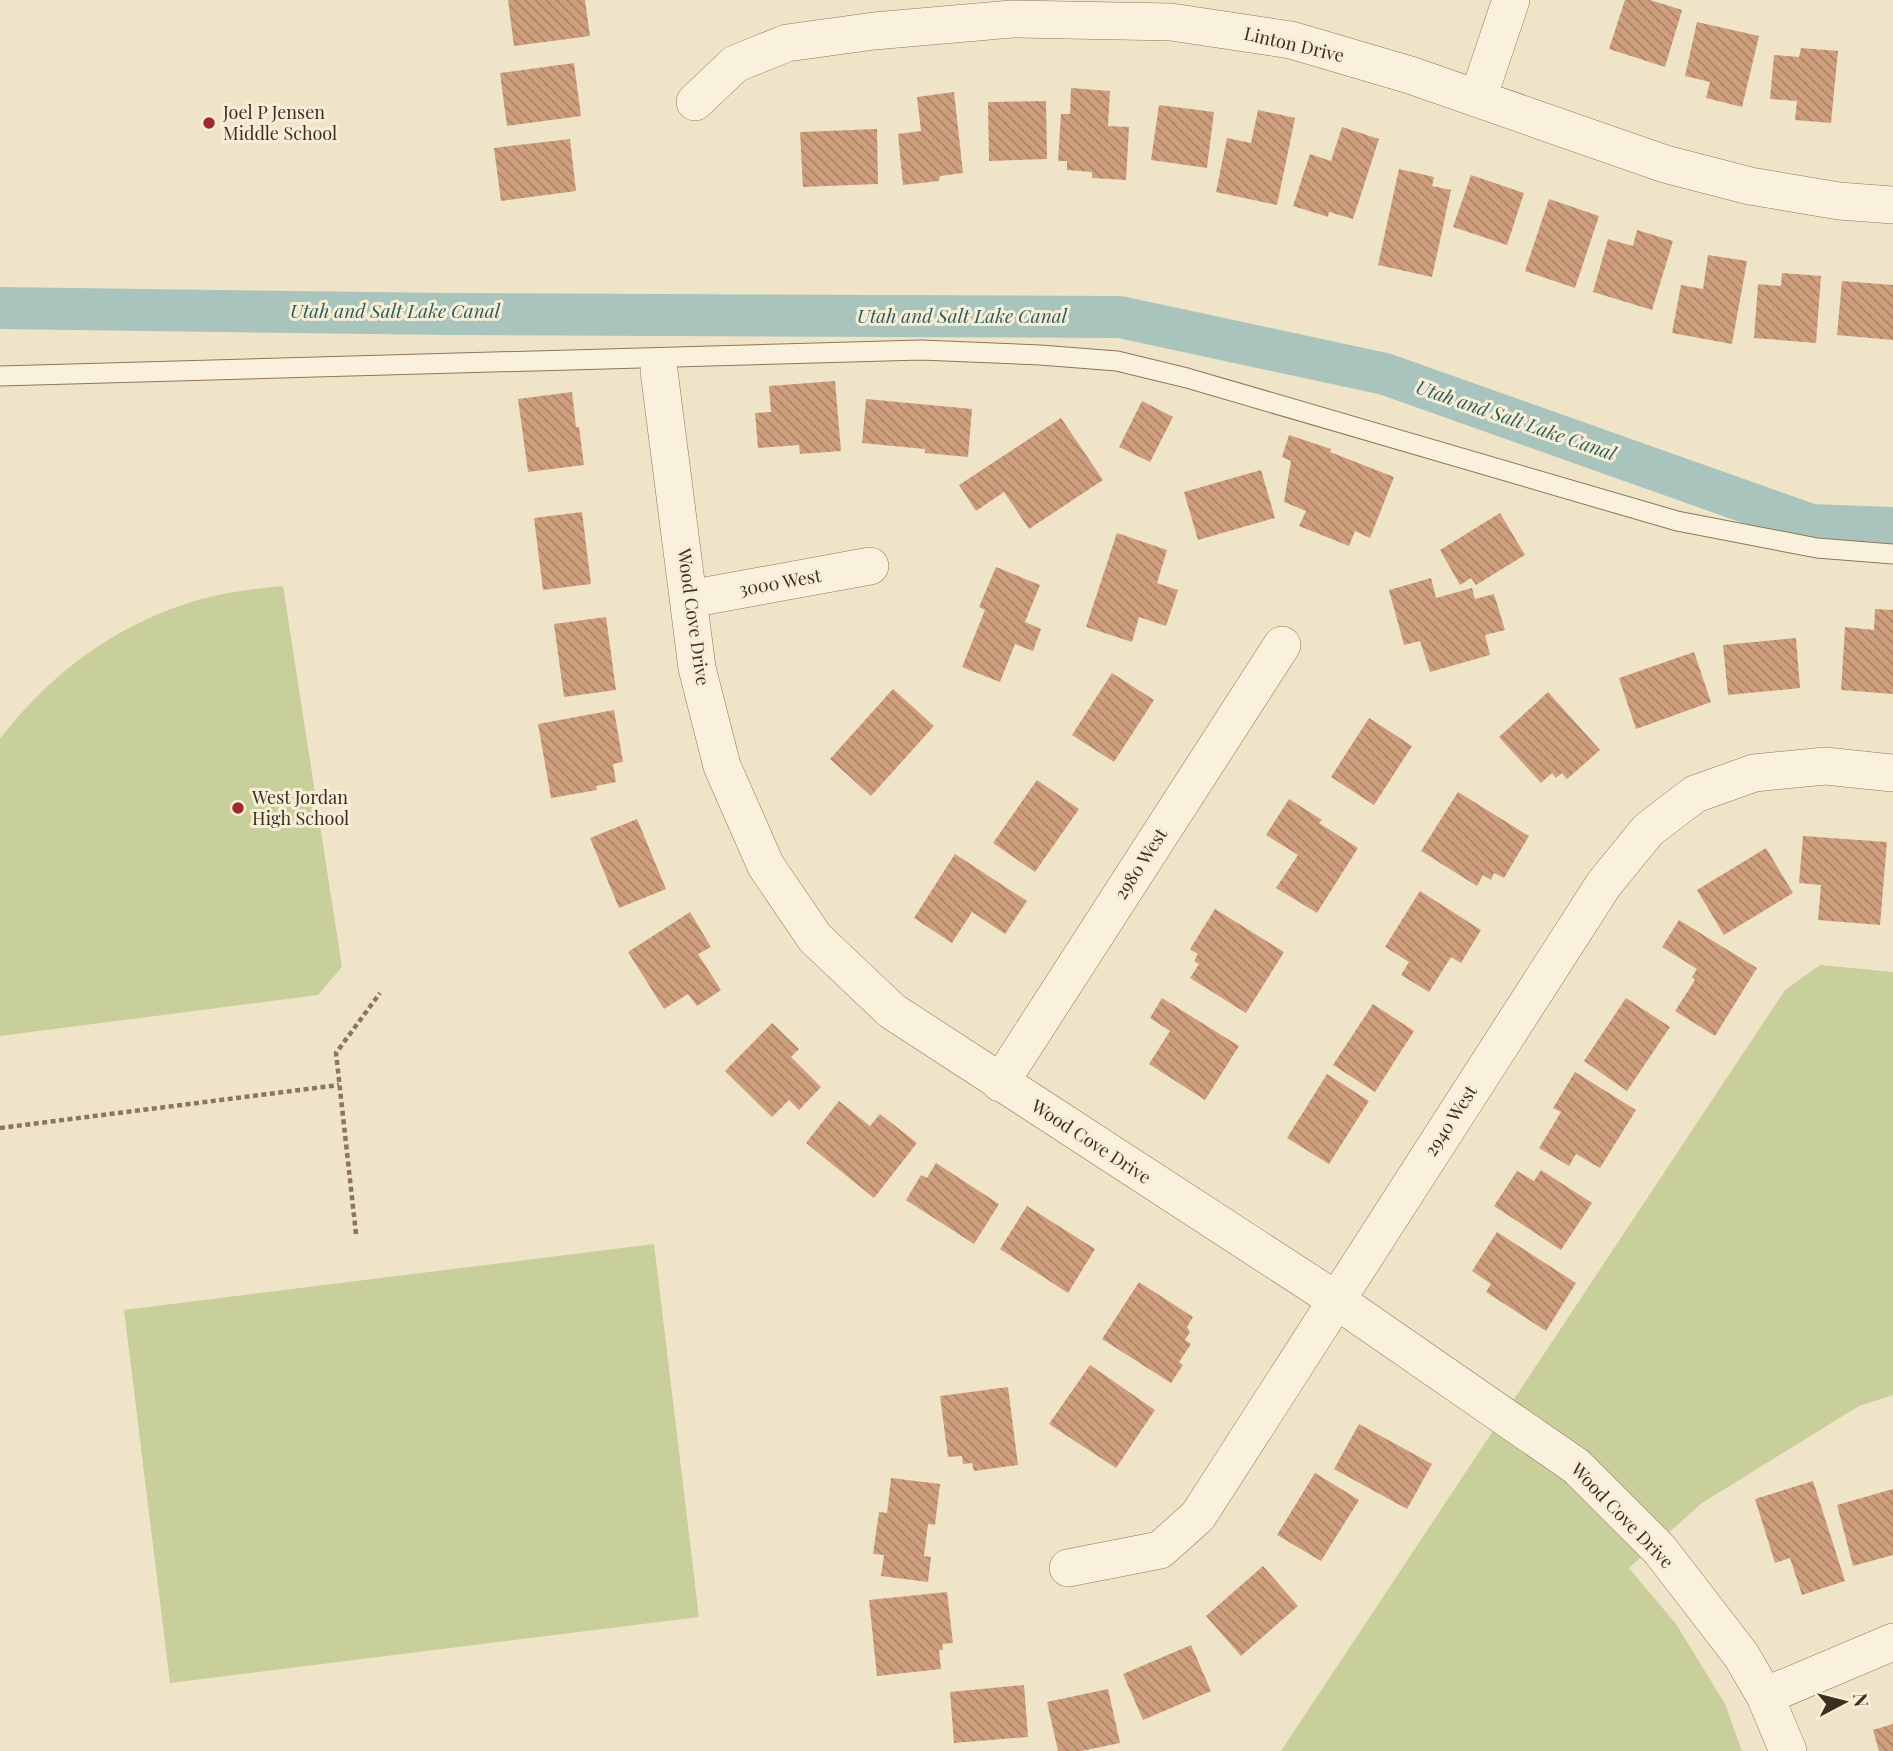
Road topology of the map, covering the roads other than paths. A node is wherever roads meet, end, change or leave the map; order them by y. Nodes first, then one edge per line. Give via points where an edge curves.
1 (1511, 0) edge
2 (872, 16) edge
3 (1478, 98) junction
4 (695, 102) dead end
5 (1893, 205) edge
6 (659, 371) dead end
7 (0, 376) edge
8 (1893, 554) edge
9 (870, 566) dead end
10 (689, 599) junction
11 (1282, 645) dead end
12 (1893, 773) edge
13 (1000, 1083) junction
14 (1336, 1300) junction
15 (1068, 1567) dead end
16 (1893, 1642) edge
17 (1765, 1696) junction
18 (1788, 1751) edge

1 - 3 street
2 - 3 street, Linton Drive via 1171,22 1290,40
2 - 4 street, Linton Drive via 735,64
3 - 5 street, Linton Drive via 1665,164 1750,186
6 - 10 street, Wood Cove Drive
7 - 8 lane via 922,350 1117,361 1677,521 1817,548
9 - 10 street, 3000 West
10 - 13 street, Wood Cove Drive via 697,668 722,766 766,866 815,938 892,1012
11 - 13 street, 2980 West
12 - 14 street, 2940 West via 1825,766 1754,773 1695,794 1648,830 1604,884
13 - 14 street, Wood Cove Drive
14 - 15 street, 2940 West via 1198,1516 1160,1549
14 - 17 street, Wood Cove Drive via 1577,1466 1660,1550 1741,1656
16 - 17 street
17 - 18 street, Wood Cove Drive

